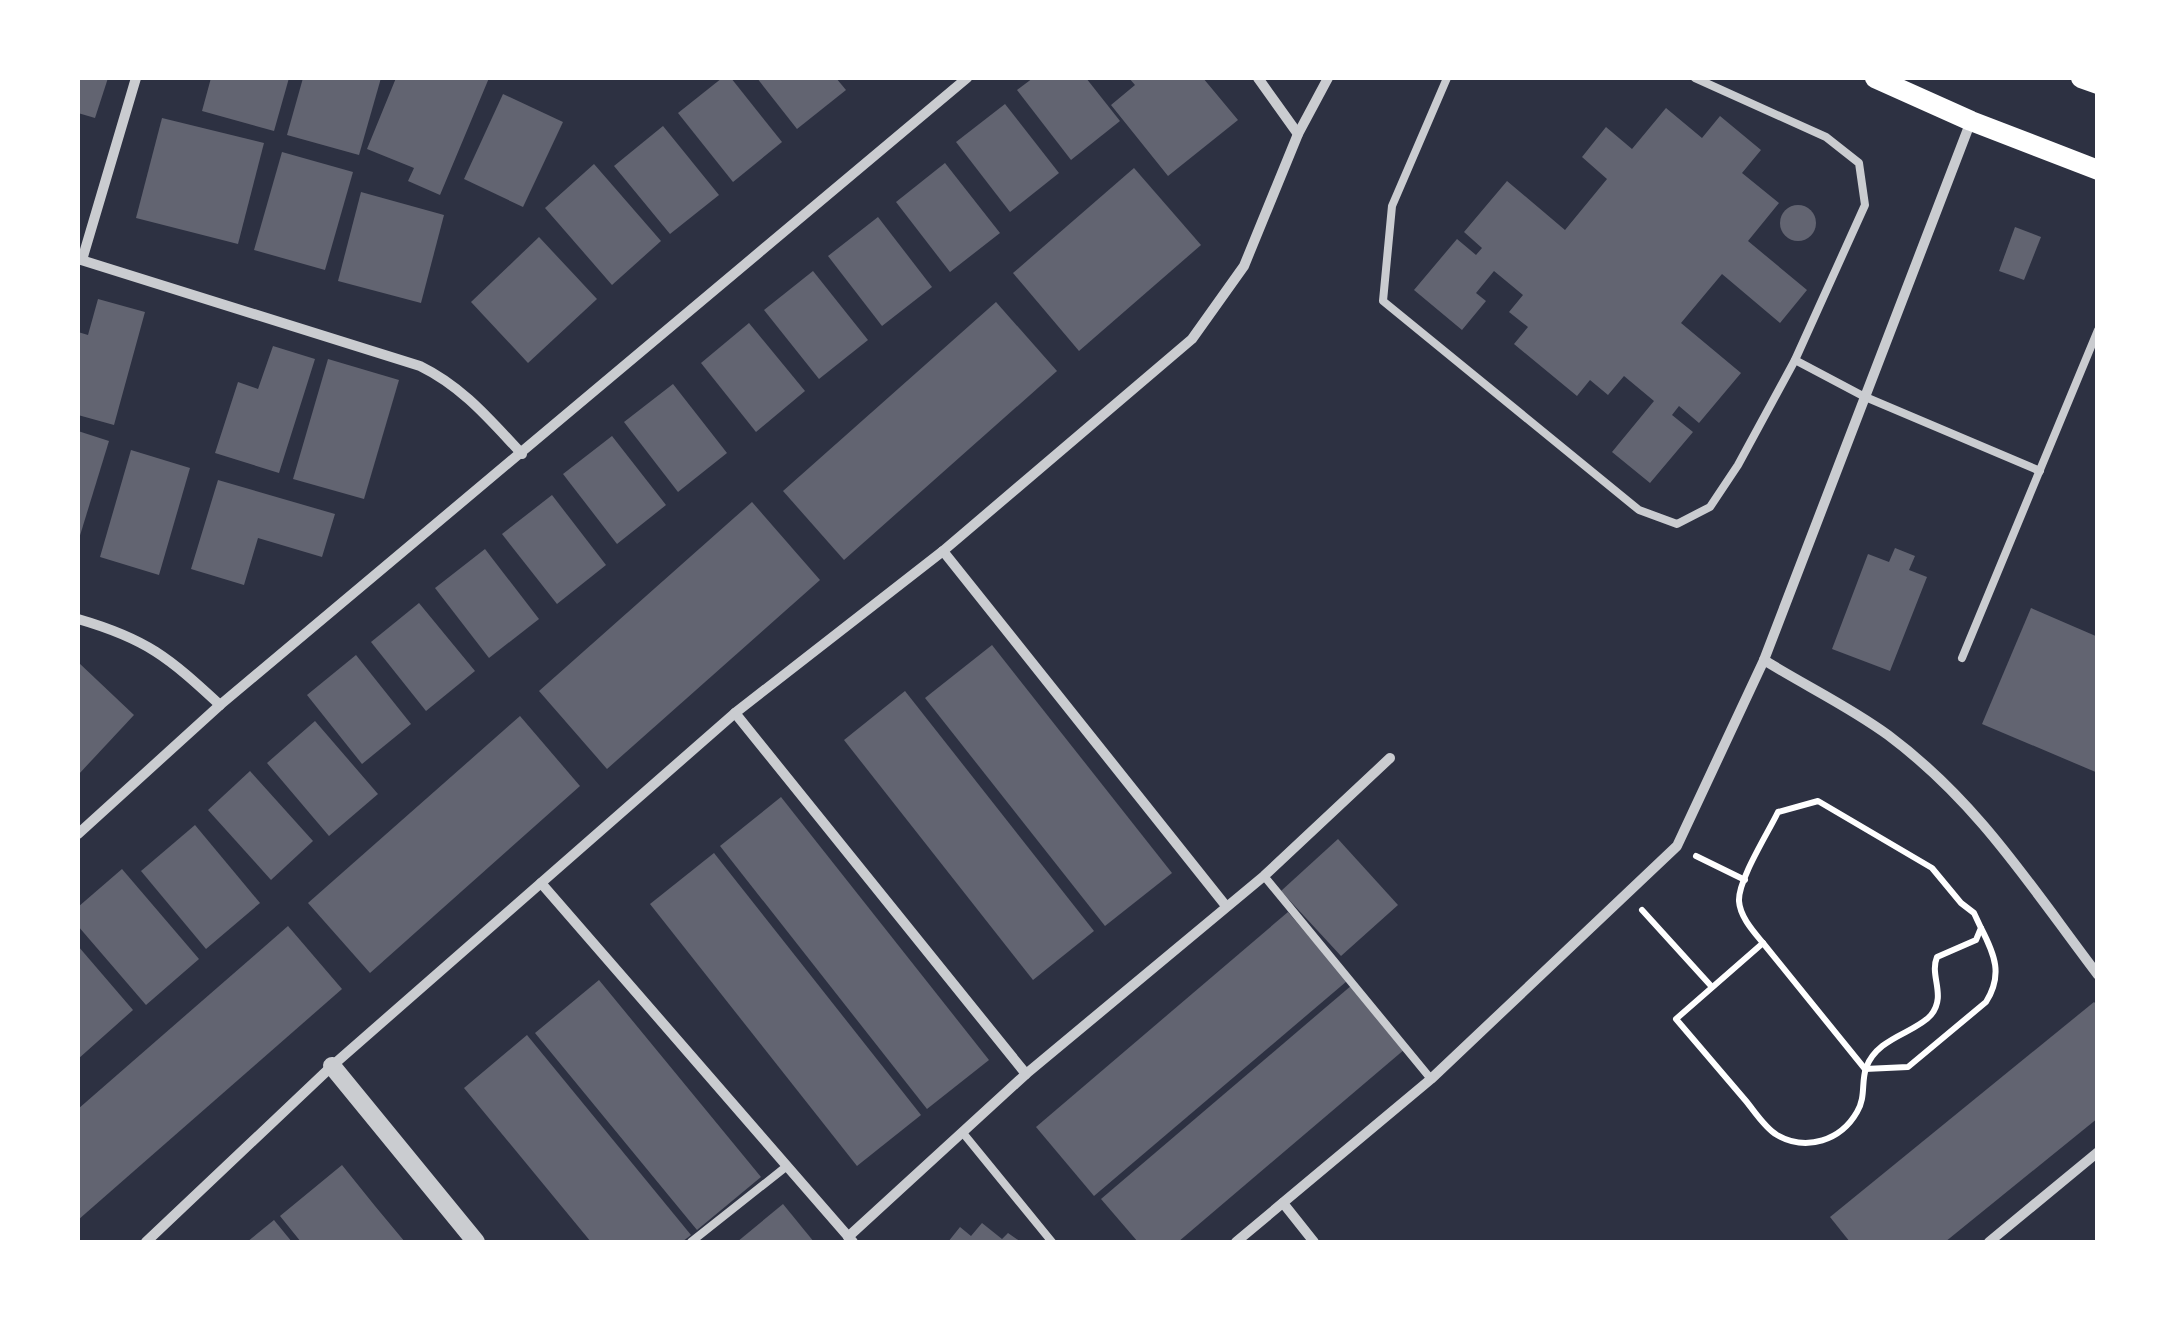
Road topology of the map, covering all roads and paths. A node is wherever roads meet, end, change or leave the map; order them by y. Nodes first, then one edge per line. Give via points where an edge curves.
1 (136, 78) edge
2 (968, 78) edge
3 (1258, 78) edge
4 (1328, 78) edge
5 (1447, 78) edge
6 (1695, 78) edge
7 (1875, 78) edge
8 (2081, 78) edge
9 (2098, 84) edge
10 (1972, 122) junction
11 (1298, 134) junction
12 (2098, 170) edge
13 (80, 259) edge
14 (2098, 330) edge
15 (1795, 360) junction
16 (1863, 396) junction
17 (522, 454) junction
18 (2040, 471) junction
19 (943, 550) junction
20 (78, 620) edge
21 (1962, 658) dead end
22 (1764, 660) junction
23 (220, 704) junction
24 (735, 714) junction
25 (1390, 758) dead end
26 (78, 834) edge
27 (1677, 846) junction
28 (1264, 876) junction
29 (1745, 880) junction
30 (541, 883) junction
31 (1627, 895) junction
32 (1226, 906) junction
33 (1981, 928) junction
34 (1763, 943) junction
35 (2098, 975) edge
36 (1712, 987) junction
37 (332, 1066) junction
38 (1865, 1068) junction
39 (1026, 1074) junction
40 (1432, 1079) junction
41 (963, 1133) junction
42 (2098, 1152) edge
43 (787, 1166) junction
44 (1283, 1203) junction
45 (851, 1240) edge
46 (146, 1242) edge
47 (476, 1242) edge
48 (691, 1242) edge
49 (1052, 1242) edge
50 (1236, 1242) edge
51 (1314, 1242) edge
52 (1989, 1242) edge

1 - 13 street
2 - 17 street
3 - 11 street
4 - 11 street
5 - 15 lane via 1392,206 1383,301 1638,510 1678,524 1710,507
6 - 15 lane via 1826,137 1860,163 1866,204
7 - 10 main road
8 - 9 main road
10 - 12 main road
10 - 16 street
11 - 19 street via 1244,266 1192,339
13 - 17 street via 420,366 468,396
14 - 18 lane
15 - 16 lane
16 - 18 lane
16 - 22 street
17 - 23 street
18 - 21 lane
19 - 24 street
19 - 32 street
20 - 23 street via 153,648
22 - 27 street
22 - 35 street via 1887,735 1971,809
23 - 26 street
24 - 30 street
24 - 39 street
25 - 28 street
27 - 29 path
27 - 31 street
28 - 32 street
28 - 40 lane
29 - 33 path via 1778,812 1818,800 1932,868
29 - 34 path via 1739,901
30 - 37 street
30 - 43 street
31 - 36 path
31 - 40 street
32 - 39 street
33 - 38 path via 1976,940 1934,962 1939,996 1932,1014 1901,1032
33 - 38 path via 1998,974 1986,1002 1908,1067
34 - 36 path
34 - 38 path
36 - 38 path via 1676,1018 1778,1135 1806,1142 1835,1137 1859,1110
37 - 46 street
37 - 47 street
39 - 41 street
40 - 44 street
41 - 45 street
41 - 49 lane
42 - 52 street
43 - 45 street
43 - 48 lane
44 - 50 street
44 - 51 street

